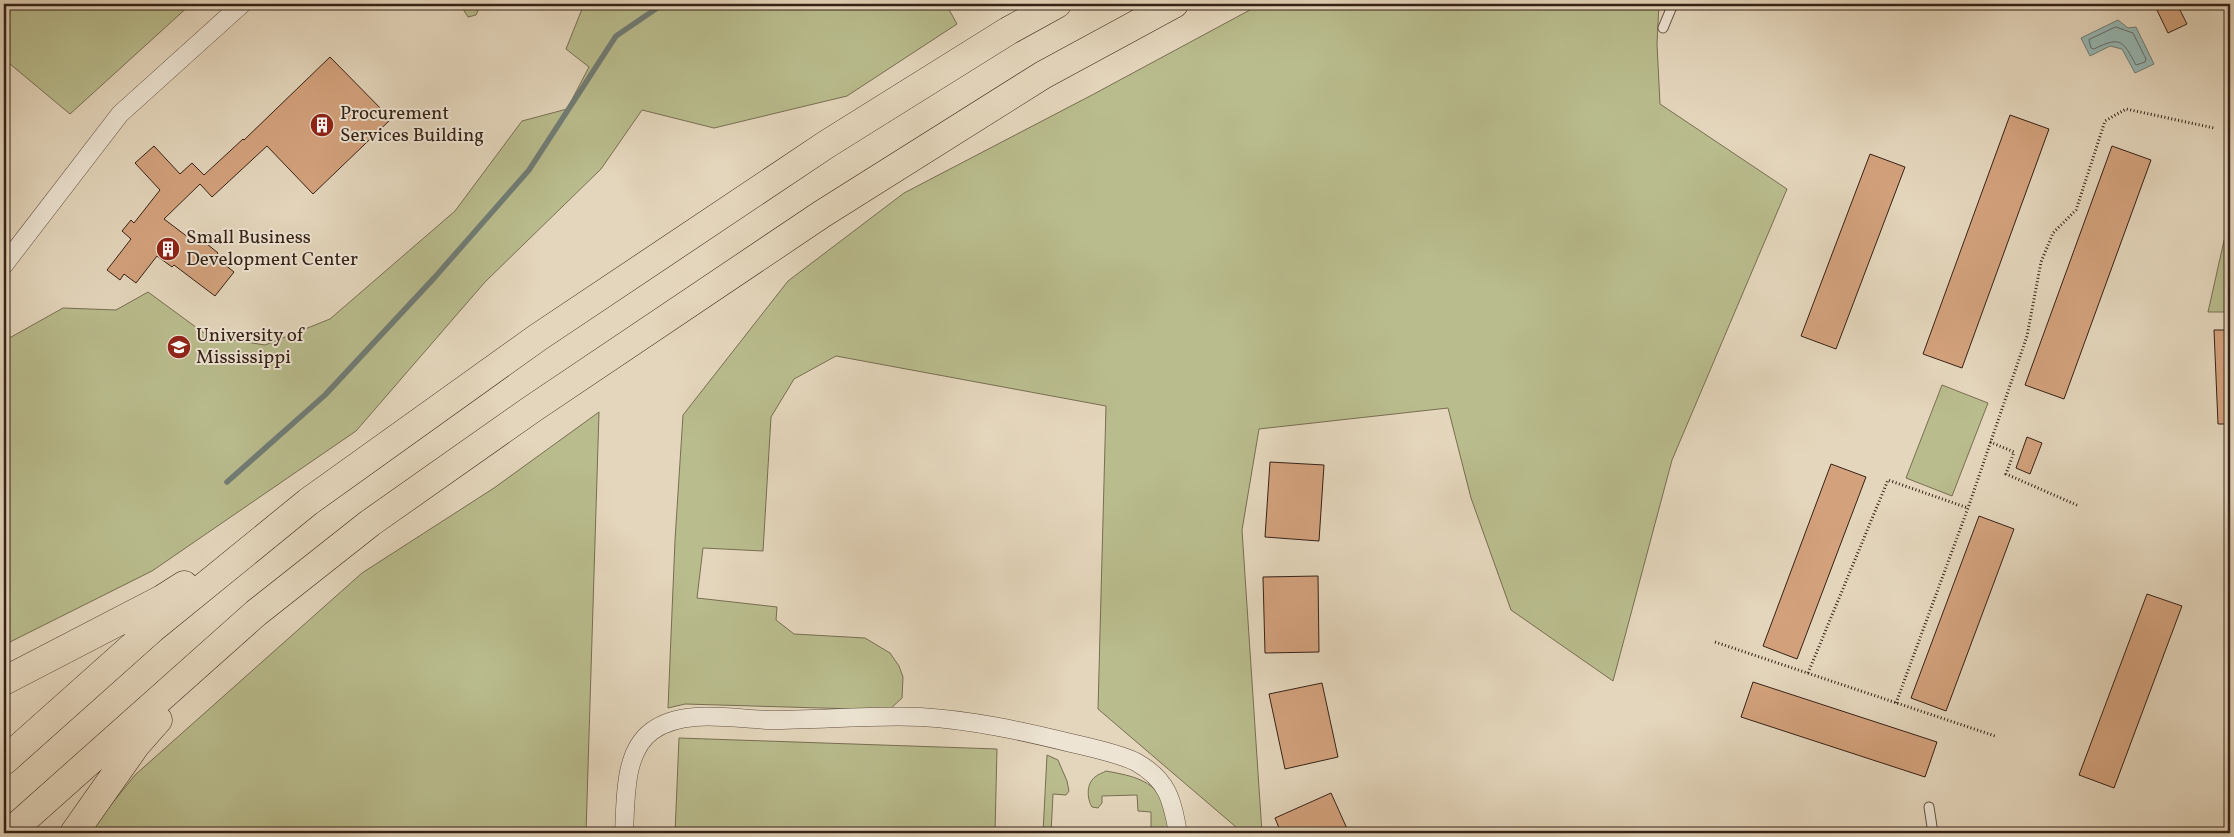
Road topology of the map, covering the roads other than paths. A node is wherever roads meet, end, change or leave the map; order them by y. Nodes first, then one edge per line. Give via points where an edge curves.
1 (242, 4) edge
2 (1057, 4) edge
3 (1174, 4) edge
4 (1673, 4) edge
5 (1662, 28) dead end
6 (4, 265) edge
7 (308, 502) junction
8 (256, 613) junction
9 (4, 681) edge
10 (4, 761) edge
11 (1929, 807) dead end
12 (9, 833) edge
13 (74, 833) edge
14 (624, 833) edge
15 (1178, 833) edge
16 (1933, 833) edge

1 - 6 street via 120,114
2 - 7 highway via 1008,31 802,161 537,338
3 - 8 highway via 1043,75 813,219 524,414 370,524
4 - 5 lane
7 - 9 highway via 162,599
7 - 10 highway via 152,630
8 - 12 highway
8 - 13 highway via 136,744
11 - 16 lane
14 - 15 street via 632,762 640,743 665,723 683,717 770,720 922,717 1042,736 1135,762 1163,783 1174,808

